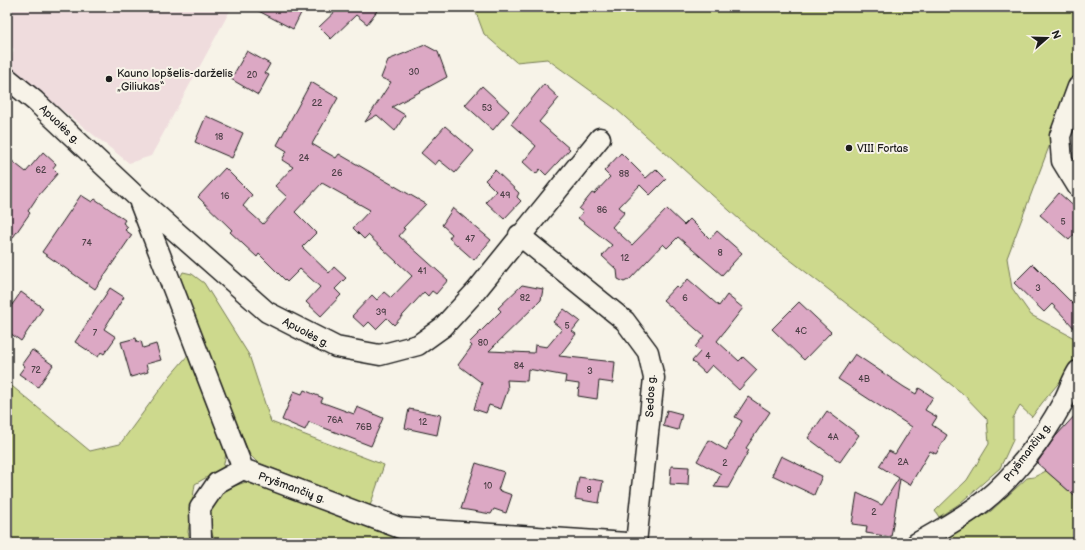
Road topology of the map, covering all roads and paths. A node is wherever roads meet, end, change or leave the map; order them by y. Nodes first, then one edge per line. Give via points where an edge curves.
1 (7, 78) edge
2 (1078, 87) edge
3 (600, 138) dead end
4 (1078, 187) edge
5 (139, 199) junction
6 (520, 235) junction
7 (1078, 372) edge
8 (243, 469) junction
9 (203, 543) edge
10 (627, 543) edge
11 (636, 543) edge
12 (917, 543) edge

1 - 5 street, Apuolės g.
2 - 4 street via 1060,136 1062,161
3 - 6 street, Apuolės g.
5 - 6 street, Apuolės g. via 267,312 336,348 380,355 418,345 443,327 476,291
5 - 8 street
6 - 11 street, Sedos g. via 625,321 648,352 654,378
7 - 12 street, Pryšmančių g. via 1062,404 1008,480 984,501 948,526
8 - 9 street via 217,483 200,508
8 - 10 street, Pryšmančių g. via 400,528

